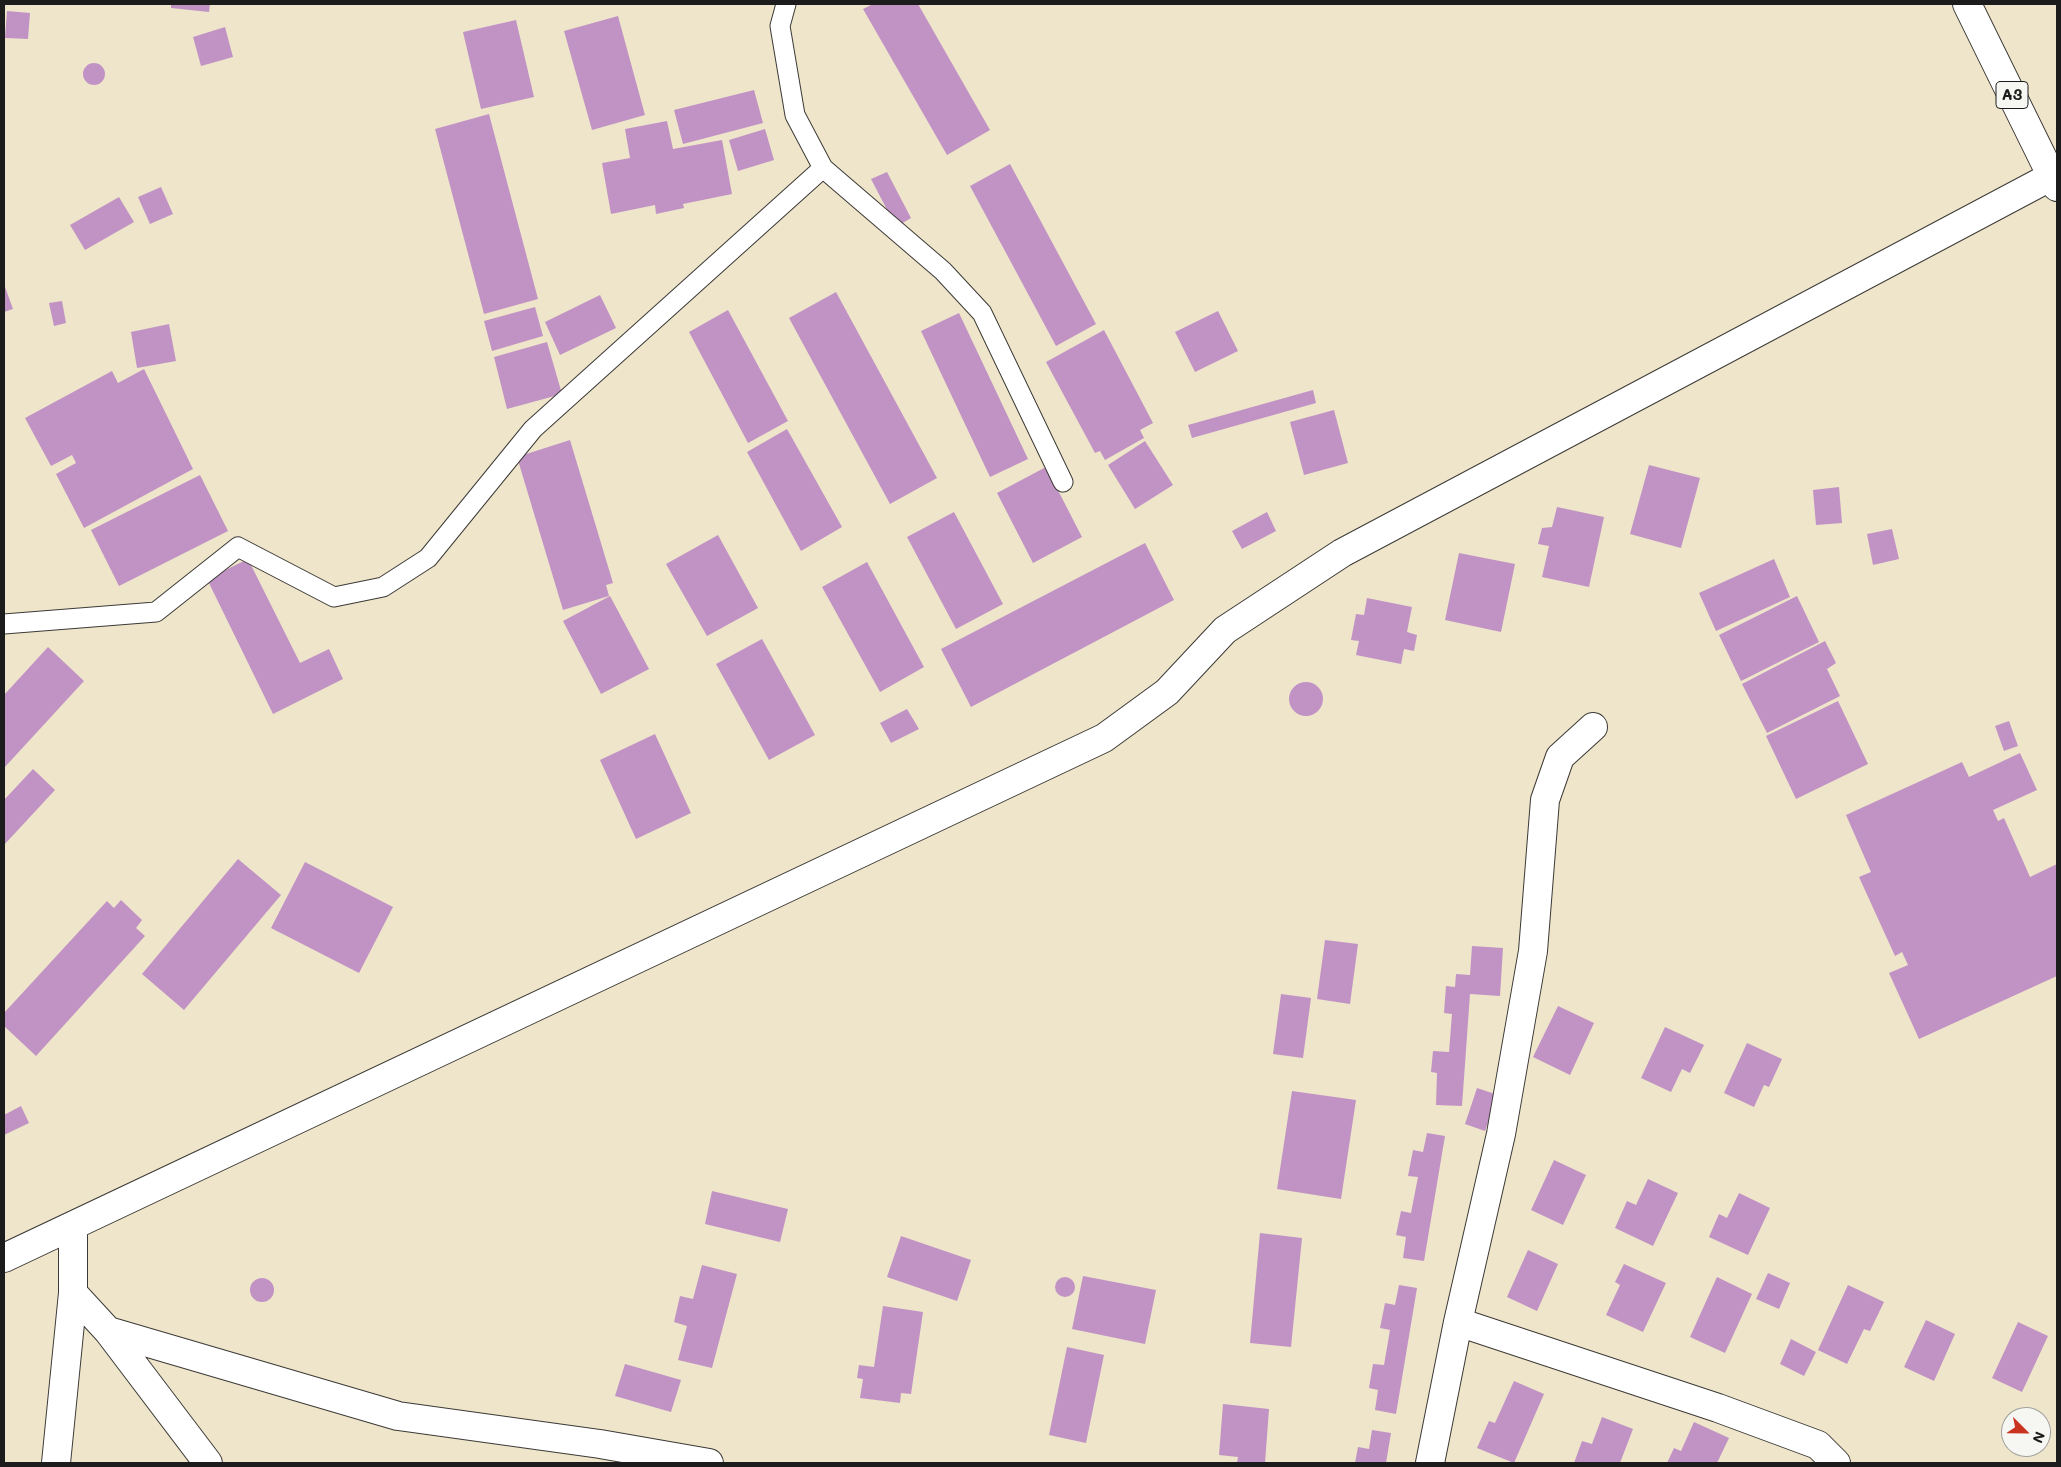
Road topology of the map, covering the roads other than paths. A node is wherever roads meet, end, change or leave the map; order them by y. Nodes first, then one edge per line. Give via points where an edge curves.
1 (786, 4) edge
2 (1967, 4) edge
3 (823, 168) junction
4 (2055, 181) edge
5 (1063, 482) dead end
6 (4, 624) edge
7 (1593, 727) dead end
8 (73, 1227) junction
9 (4, 1258) edge
10 (73, 1293) junction
11 (1458, 1322) junction
12 (108, 1331) junction
13 (56, 1463) edge
14 (208, 1463) edge
15 (709, 1463) edge
16 (1430, 1463) edge
17 (1836, 1463) edge

1 - 3 lane via 780,26 795,115
2 - 4 main road, A3
3 - 5 lane via 943,270 982,313
3 - 6 lane via 533,429 428,558 383,587 334,597 238,547 156,612
4 - 8 main road via 1342,553 1225,630 1167,692 1104,738
7 - 11 main road via 1560,757 1545,800 1533,950 1502,1134
8 - 9 main road
8 - 10 main road
10 - 12 main road
10 - 13 main road
11 - 16 main road
11 - 17 main road via 1818,1445
12 - 14 main road
12 - 15 main road via 398,1416

